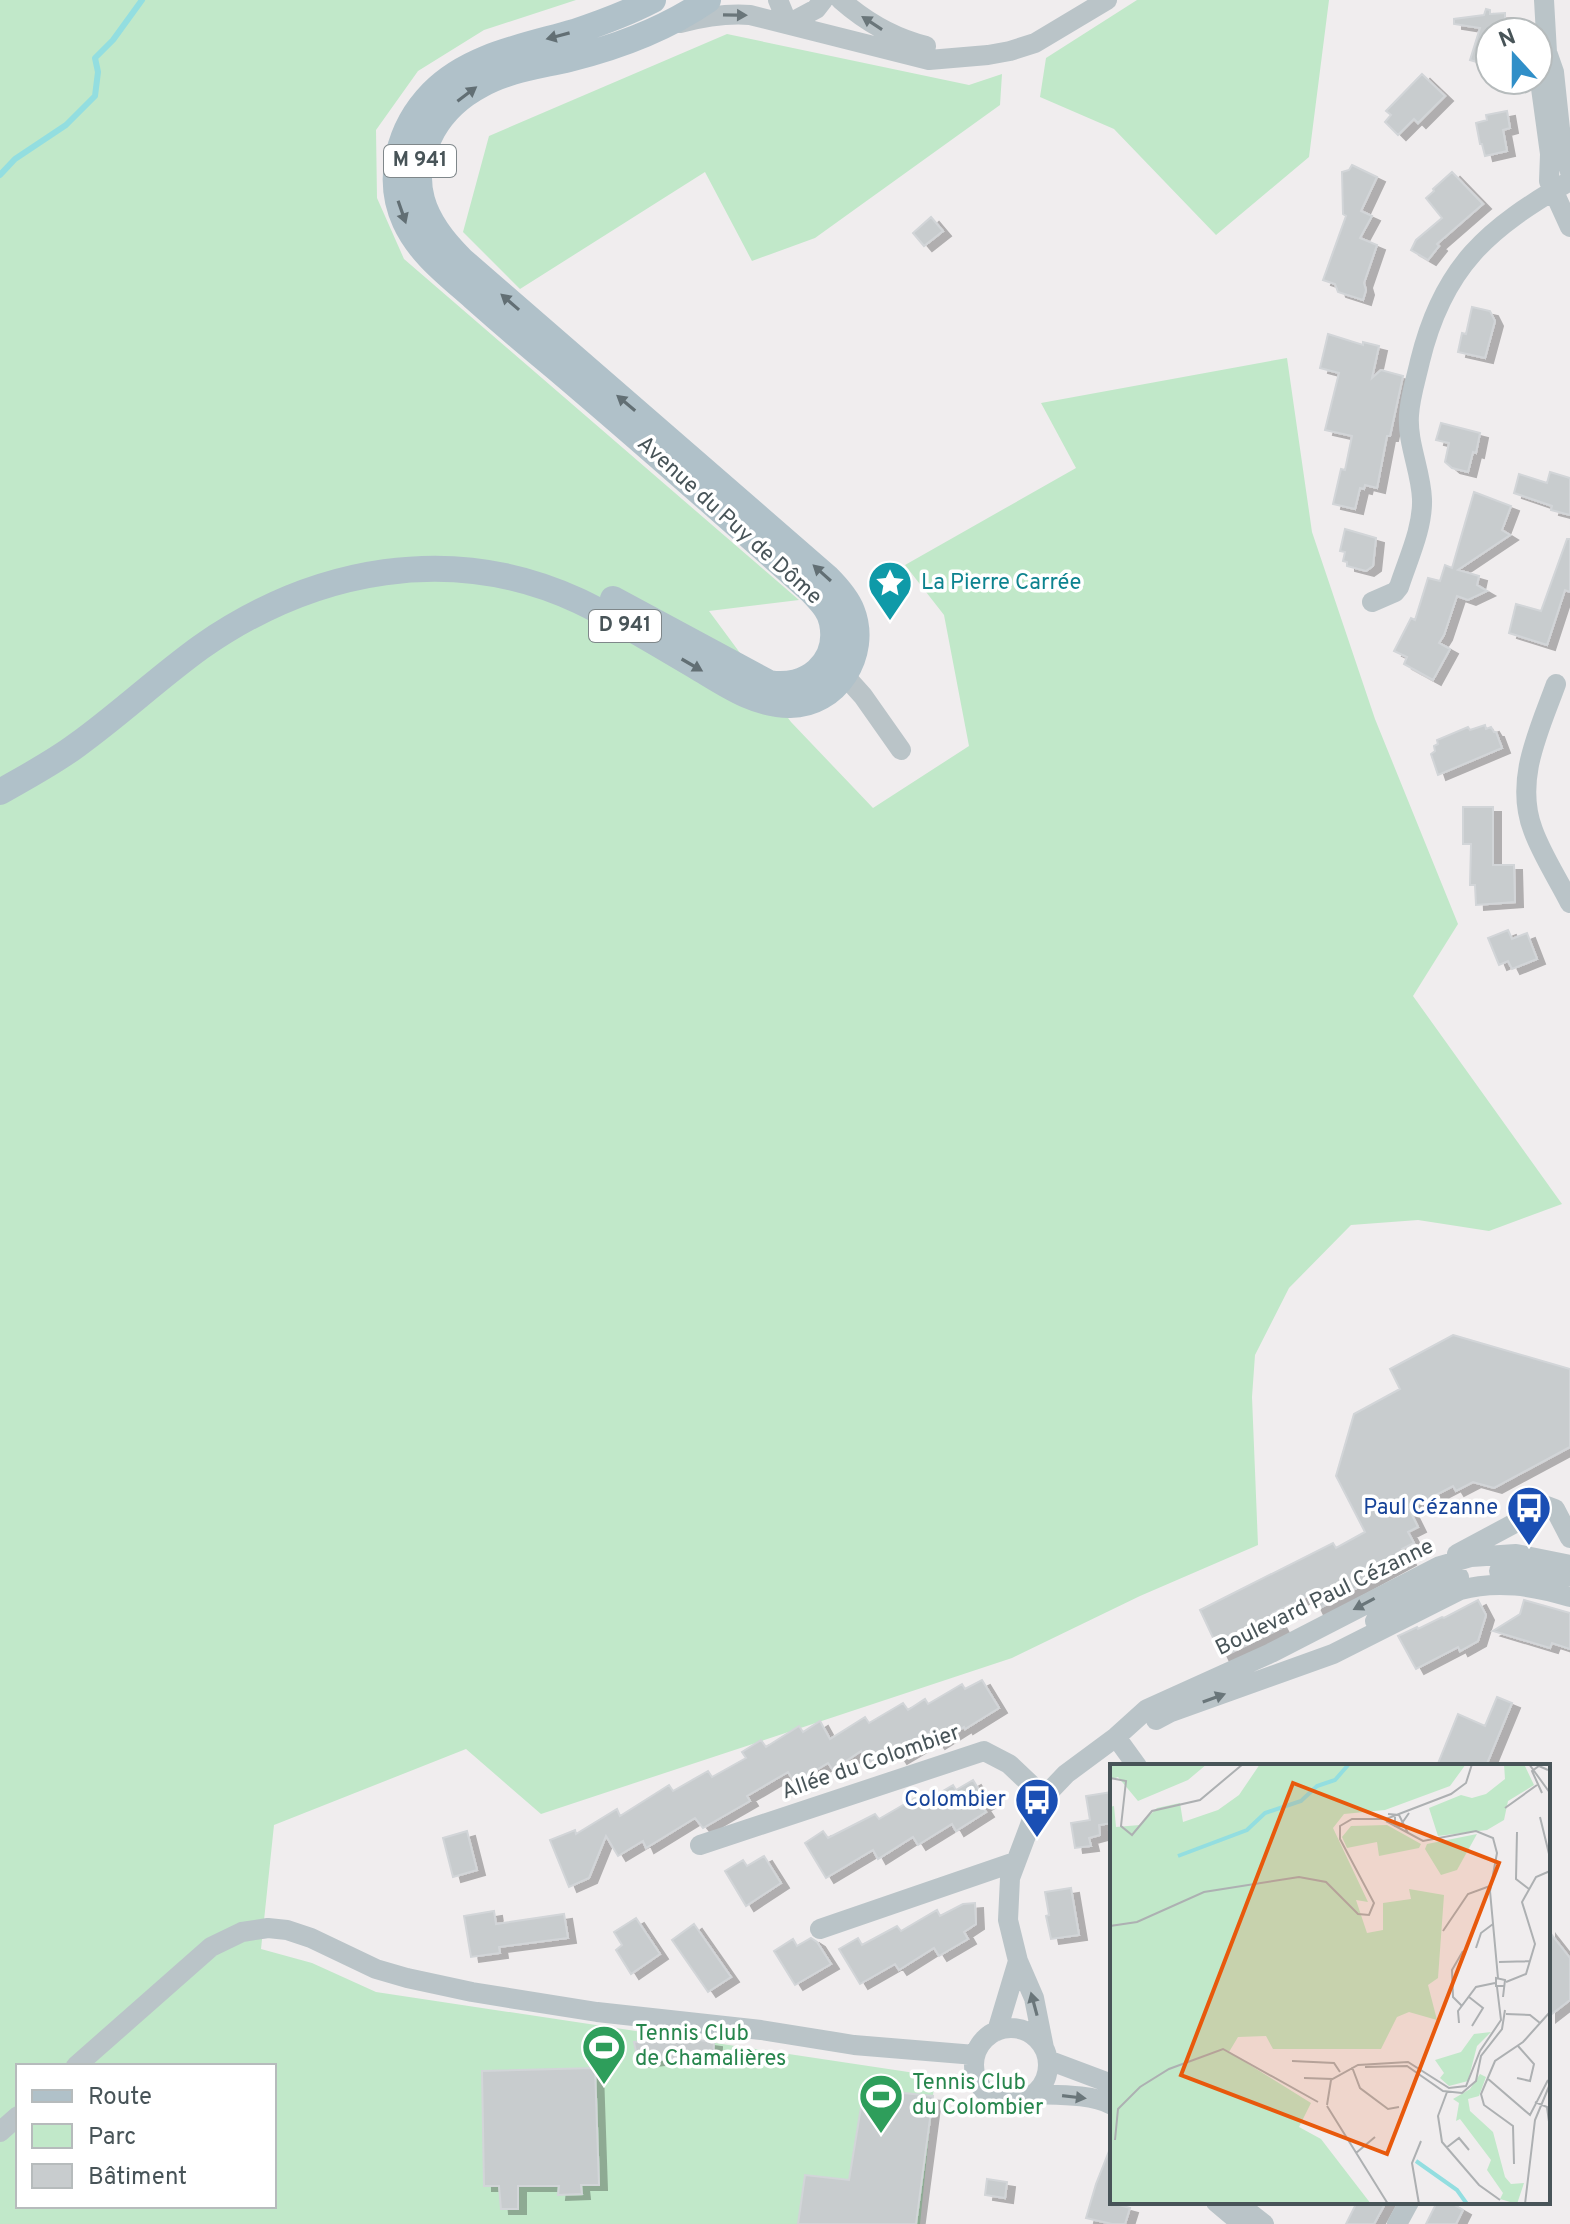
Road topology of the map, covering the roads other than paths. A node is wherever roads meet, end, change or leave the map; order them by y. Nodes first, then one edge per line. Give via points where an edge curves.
1 (653, 0) edge
2 (708, 0) edge
3 (778, 0) edge
4 (823, 0) edge
5 (841, 0) edge
6 (1107, 0) edge
7 (788, 24) junction
8 (659, 28) junction
9 (960, 58) junction
10 (1554, 72) edge
11 (1542, 96) edge
12 (1570, 172) edge
13 (1561, 186) edge
14 (1570, 227) edge
15 (563, 362) junction
16 (1372, 602) dead end
17 (836, 667) junction
18 (1556, 684) dead end
19 (901, 750) dead end
20 (0, 773) edge
21 (0, 792) edge
22 (1570, 903) edge
23 (1570, 1538) edge
24 (1570, 1565) edge
25 (1424, 1572) junction
26 (1570, 1576) edge
27 (1570, 1597) edge
28 (1357, 1643) junction
29 (1116, 1737) junction
30 (1136, 1764) edge
31 (1044, 1797) junction
32 (700, 1845) dead end
33 (1015, 1862) junction
34 (820, 1929) dead end
35 (1018, 1961) junction
36 (997, 2031) junction
37 (1046, 2054) junction
38 (78, 2064) edge
39 (975, 2065) junction
40 (1110, 2083) edge
41 (1034, 2094) junction
42 (1110, 2104) edge
43 (16, 2118) edge
44 (0, 2132) edge
45 (1218, 2204) edge
46 (1239, 2204) edge
47 (1408, 2204) edge
48 (1242, 2224) edge
49 (1264, 2224) edge
50 (1397, 2224) edge

1 -> 15 main road, Avenue du Puy de Dôme / M 941 via 495,56 452,77 417,111 398,155 398,202 416,241 437,265
2 - 8 main road, M 941
3 - 7 street
4 - 7 street
9 -> 5 street via 885,31
6 - 9 street via 1035,43
8 -> 7 street via 732,13
7 - 9 street via 929,60
15 -> 8 main road, M 941 via 443,240 421,199 420,160 438,122 484,83
10 - 12 street
11 - 13 street via 1549,181
13 - 14 street
13 - 16 street via 1479,246 1458,270 1436,311 1409,415 1421,518 1399,587
15 - 17 main road, Avenue du Puy de Dôme via 840,591 852,610 856,631 853,658
17 - 19 street
17 - 20 main road, D 941 via 800,682 769,683 593,588 549,570 470,552 401,552 318,571 237,606
21 -> 17 main road, D 941 via 77,745 194,653 249,618 332,584 386,572 468,569 535,583 587,605 762,701 790,705 825,695 838,685
18 - 22 street via 1533,746 1525,794 1533,831
23 - 25 street via 1555,1509 1547,1506
24 - 25 street, Boulevard Paul Cézanne via 1493,1555
25 -> 29 street, Boulevard Paul Cézanne via 1271,1653 1147,1709
26 - 28 street via 1487,1571 1456,1577 1382,1615
27 - 28 street, Boulevard Paul Cézanne via 1528,1586 1475,1586
29 -> 28 street, Boulevard Paul Cézanne
29 - 30 street
29 - 31 street, Boulevard Paul Cézanne
31 - 32 street, Allée du Colombier via 1009,1764 984,1751
31 - 33 street, Boulevard Paul Cézanne
33 - 34 street
33 - 35 street, Boulevard Paul Cézanne via 1008,1920
35 - 36 street
37 -> 35 street, Boulevard Paul Cézanne via 1034,1998
36 - 37 street via 1024,2030 1037,2038
36 - 39 street via 979,2046
37 - 40 street
37 - 41 street via 1048,2070
38 - 39 street via 211,1947 242,1932 268,1928 311,1938 376,1969 472,1992 915,2051
39 - 41 street via 980,2087 991,2096 1005,2102
41 -> 42 street
43 - 44 street
45 - 48 street
46 - 49 street
47 - 50 street

